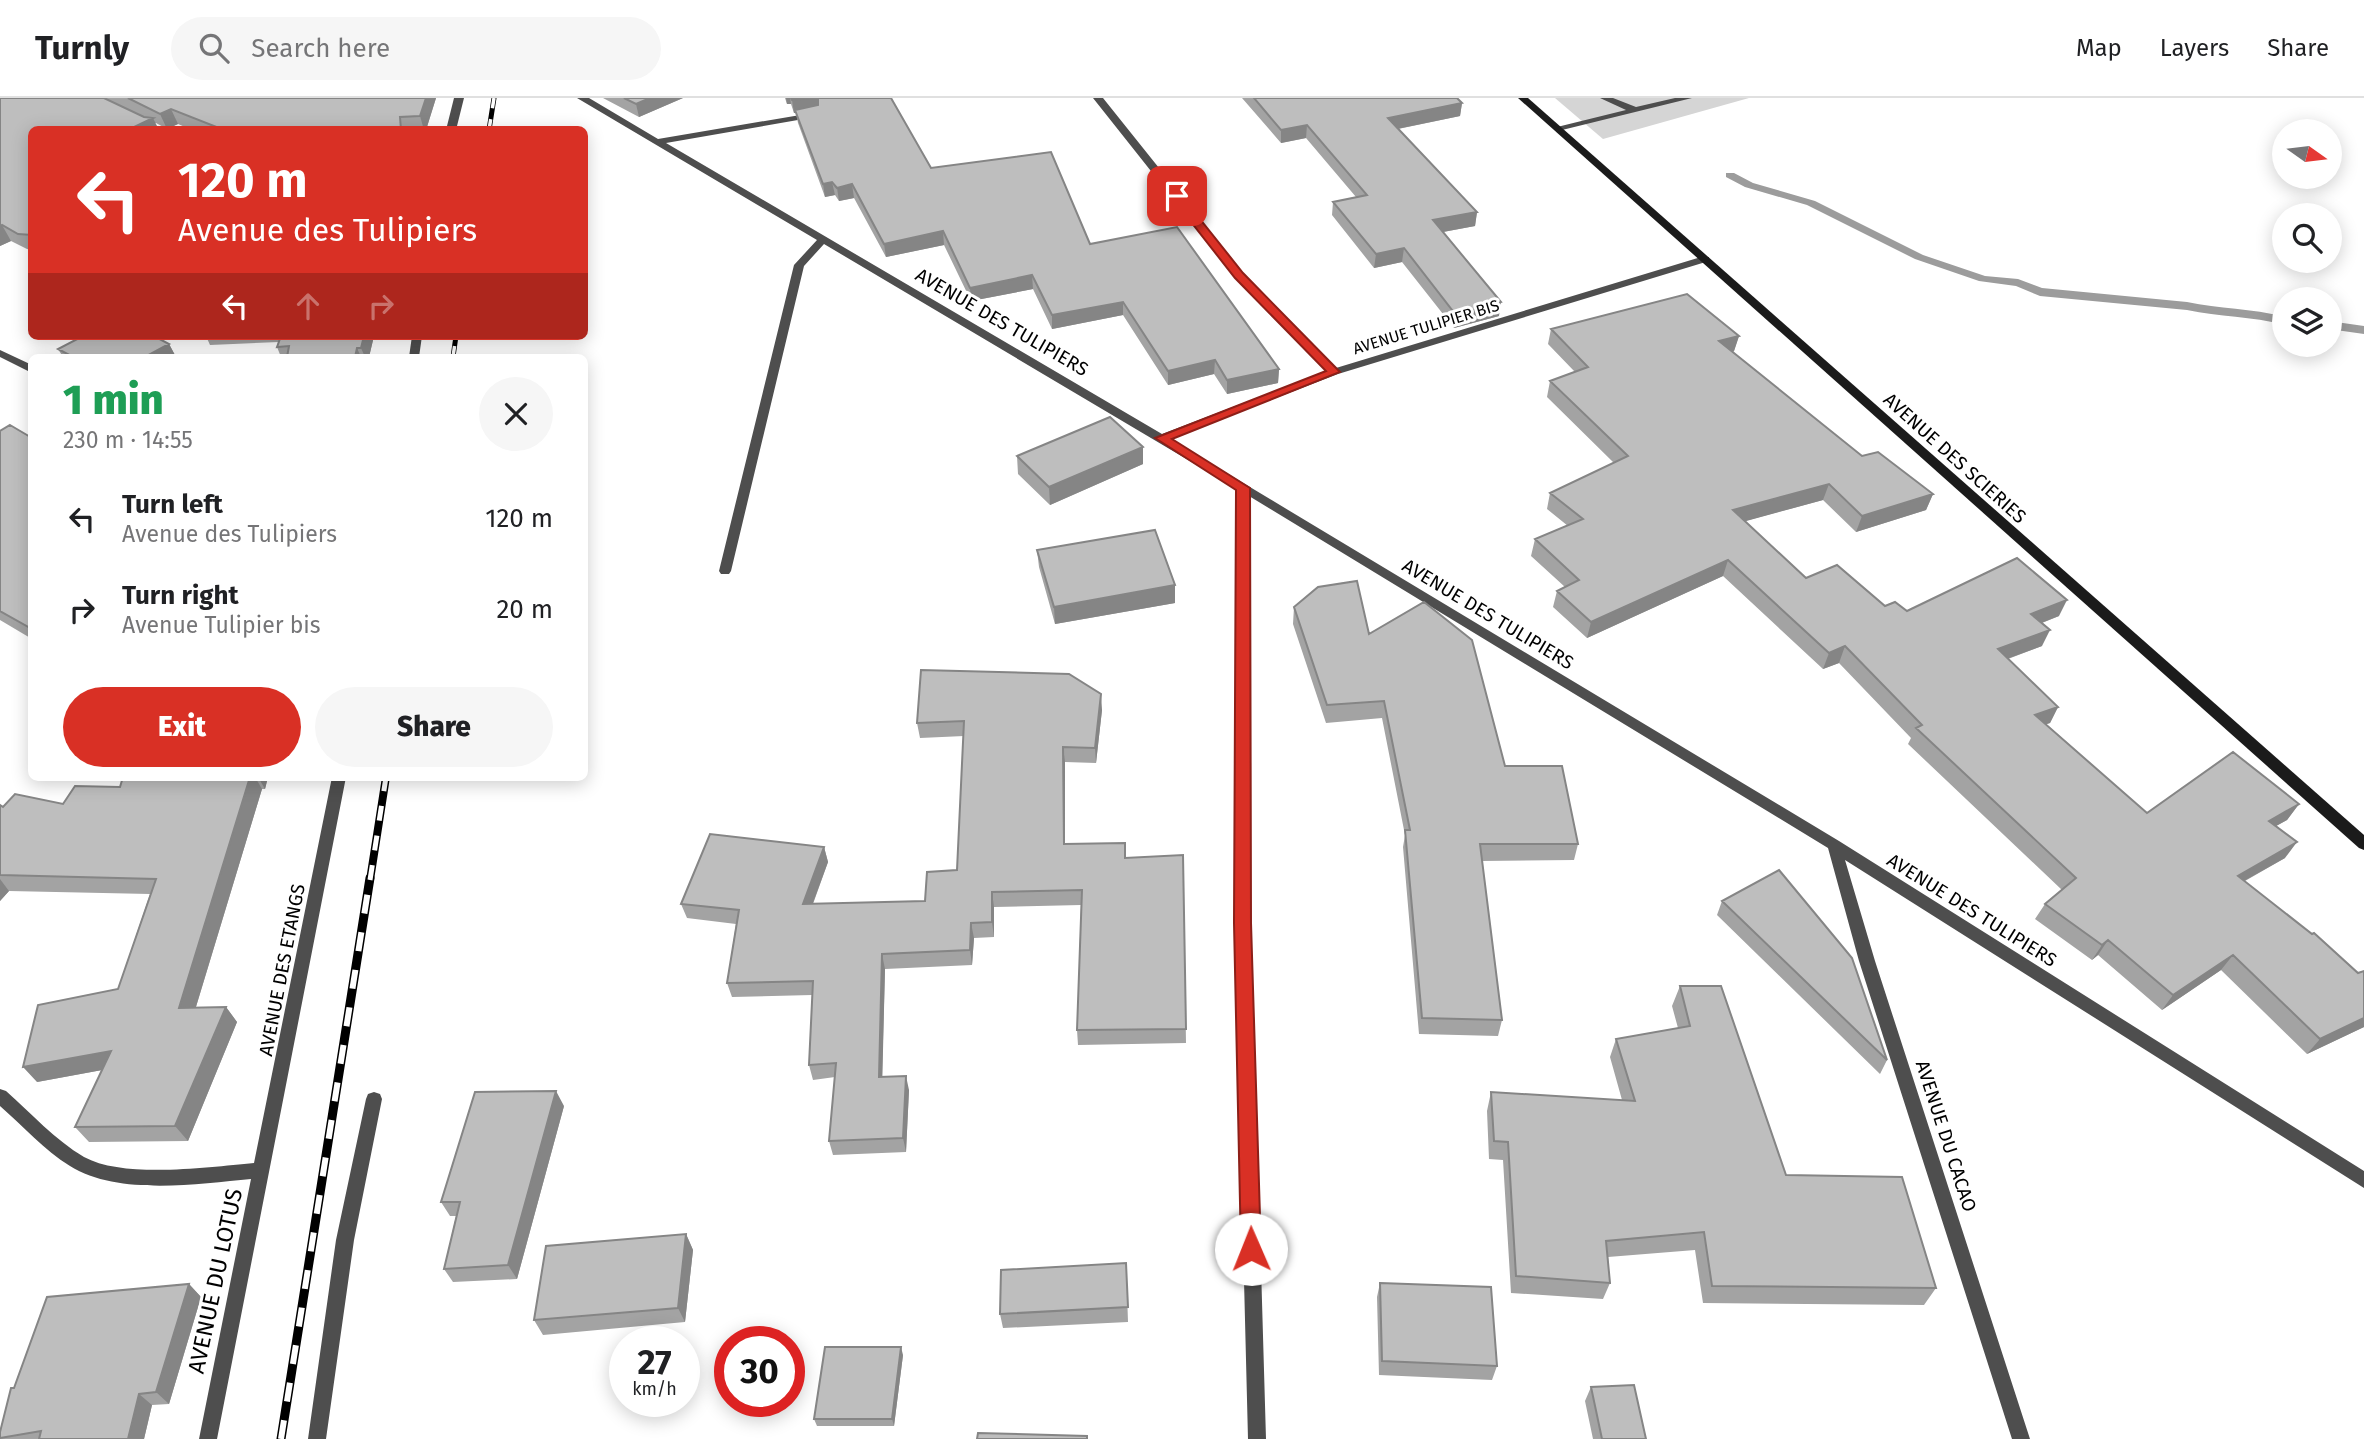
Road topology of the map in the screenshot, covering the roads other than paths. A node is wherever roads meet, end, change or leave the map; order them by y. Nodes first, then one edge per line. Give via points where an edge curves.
1 (458, 98) edge
2 (582, 98) edge
3 (1098, 98) edge
4 (1522, 98) edge
5 (1605, 98) edge
6 (1687, 98) edge
7 (1636, 110) junction
8 (816, 114) edge
9 (452, 126) edge
10 (1558, 128) junction
11 (657, 142) junction
12 (823, 239) junction
13 (1704, 258) junction
14 (0, 353) edge
15 (28, 368) edge
16 (1334, 372) junction
17 (1161, 438) junction
18 (1243, 488) junction
19 (725, 570) dead end
20 (338, 781) edge
21 (2364, 844) edge
22 (1834, 845) junction
23 (0, 1096) edge
24 (374, 1099) dead end
25 (263, 1170) junction
26 (2364, 1180) edge
27 (208, 1439) edge
28 (317, 1439) edge
29 (1257, 1439) edge
30 (2021, 1439) edge

1 - 9 street
2 - 11 street, AVENUE DES TULIPIERS
3 - 16 street via 1239,275
4 - 10 street, AVENUE DES SCIERIES
5 - 7 street
6 - 7 street
7 - 10 street
8 - 11 street
10 - 13 street, AVENUE DES SCIERIES
11 - 12 street, AVENUE DES TULIPIERS
12 - 17 street, AVENUE DES TULIPIERS
12 - 19 street via 799,265
13 - 16 street, AVENUE TULIPIER BIS
13 - 21 street, AVENUE DES SCIERIES
14 - 15 street
16 - 17 street, AVENUE TULIPIER BIS
17 - 18 street, AVENUE DES TULIPIERS
18 - 22 street, AVENUE DES TULIPIERS
18 - 29 street via 1243,923
20 - 25 street, AVENUE DES ETANGS
22 - 26 street, AVENUE DES TULIPIERS
22 - 30 street, AVENUE DU CACAO
23 - 25 street, AVENUE DU LOTUS via 79,1164 122,1175 180,1177
24 - 28 street via 345,1240
25 - 27 street, AVENUE DU LOTUS

